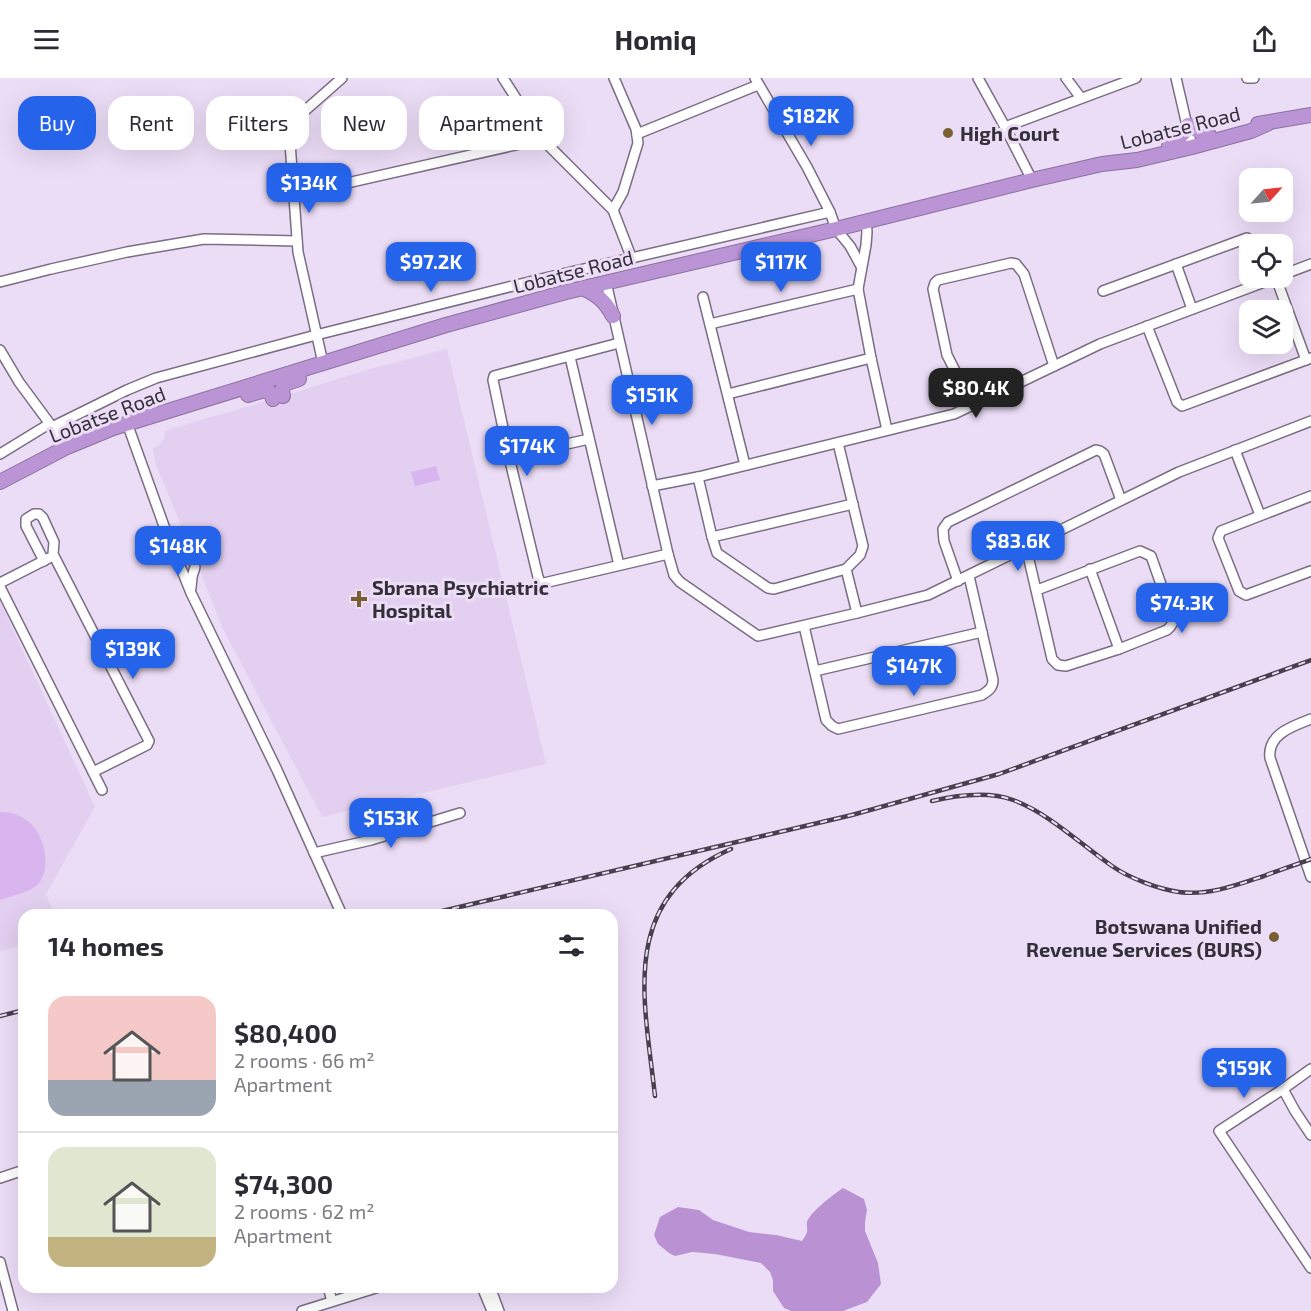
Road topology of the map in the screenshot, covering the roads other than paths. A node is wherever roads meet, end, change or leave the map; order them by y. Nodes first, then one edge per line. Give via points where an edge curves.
1 (342, 78) edge
2 (503, 78) edge
3 (614, 78) edge
4 (978, 78) edge
5 (1066, 78) edge
6 (1136, 78) edge
7 (1176, 78) edge
8 (1247, 78) edge
9 (1254, 78) edge
10 (756, 82) edge
11 (515, 96) edge
12 (1082, 98) junction
13 (1311, 115) edge
14 (1267, 124) junction
15 (1188, 125) junction
16 (1005, 128) junction
17 (637, 134) junction
18 (1209, 135) junction
19 (1192, 143) junction
20 (1169, 146) junction
21 (490, 150) edge
22 (554, 150) edge
23 (1102, 164) junction
24 (1032, 180) junction
25 (294, 195) junction
26 (613, 210) junction
27 (830, 212) junction
28 (866, 221) junction
29 (836, 229) junction
30 (297, 241) junction
31 (1239, 241) edge
32 (632, 259) junction
33 (1176, 264) junction
34 (1311, 264) edge
35 (861, 266) junction
36 (1293, 271) edge
37 (0, 282) edge
38 (606, 282) junction
39 (582, 288) junction
40 (1249, 288) edge
41 (1280, 288) edge
42 (858, 289) junction
43 (1102, 291) dead end
44 (703, 297) dead end
45 (1192, 309) junction
46 (613, 316) junction
47 (710, 324) junction
48 (1147, 326) junction
49 (316, 335) junction
50 (619, 343) junction
51 (382, 345) junction
52 (0, 350) edge
53 (570, 357) junction
54 (871, 358) junction
55 (1309, 359) edge
56 (323, 363) junction
57 (1054, 366) junction
58 (728, 394) junction
59 (973, 406) junction
60 (162, 412) junction
61 (1311, 421) edge
62 (127, 423) junction
63 (50, 426) junction
64 (887, 430) junction
65 (589, 439) junction
66 (838, 443) junction
67 (67, 447) junction
68 (1234, 450) junction
69 (0, 454) edge
70 (509, 457) junction
71 (745, 465) junction
72 (698, 477) junction
73 (0, 482) edge
74 (652, 486) junction
75 (1311, 496) edge
76 (1121, 500) junction
77 (853, 504) junction
78 (1260, 515) junction
79 (712, 537) junction
80 (171, 543) junction
81 (1026, 547) junction
82 (53, 554) junction
83 (668, 554) junction
84 (44, 561) junction
85 (619, 565) junction
86 (846, 569) junction
87 (1090, 569) junction
88 (1311, 571) edge
89 (969, 576) junction
90 (958, 581) junction
91 (0, 585) edge
92 (1037, 590) junction
93 (191, 593) junction
94 (857, 613) junction
95 (804, 626) junction
96 (982, 632) junction
97 (1119, 649) junction
98 (815, 671) junction
99 (1311, 719) edge
100 (93, 772) junction
101 (102, 790) dead end
102 (460, 813) dead end
103 (314, 853) junction
104 (1311, 877) edge
105 (339, 909) edge
106 (1311, 1069) edge
107 (1283, 1089) junction
108 (1311, 1135) edge
109 (18, 1172) edge
110 (0, 1178) edge
111 (0, 1262) edge
112 (1311, 1268) edge
113 (330, 1293) edge
114 (359, 1293) edge
115 (484, 1293) edge
116 (492, 1293) edge
117 (332, 1301) junction
118 (13, 1311) edge
119 (302, 1311) edge
120 (492, 1311) edge
121 (499, 1311) edge

1 - 25 street via 301,113 289,129
2 - 11 street
3 - 17 street
4 - 16 street
5 - 12 street
6 - 12 street
7 - 15 street
8 - 9 street
10 - 17 street
10 - 27 street
12 - 16 street
13 - 14 highway, Lobatse Road
14 - 18 highway, Lobatse Road
14 - 19 highway, Lobatse Road
15 - 18 highway
15 - 19 street
15 - 20 highway
16 - 24 street
17 - 26 street via 636,152
18 - 19 highway, Lobatse Road
19 - 20 highway, Lobatse Road
19 - 23 highway, Lobatse Road
20 - 23 highway, Lobatse Road
21 - 25 street
22 - 26 street
23 - 24 highway, Lobatse Road
24 - 28 highway, Lobatse Road
25 - 30 street
26 - 32 street
27 - 29 street
27 - 32 street
28 - 29 highway, Lobatse Road
28 - 35 street
29 - 35 street
29 - 38 highway, Lobatse Road
30 - 37 street via 204,239 127,252
30 - 49 street
31 - 33 street
32 - 49 street
33 - 43 street
33 - 45 street
34 - 36 street
35 - 42 street
38 - 39 highway, Lobatse Road
38 - 46 street
39 - 46 highway via 597,295
39 - 51 highway, Lobatse Road
40 - 45 street
41 - 55 street
42 - 47 street
42 - 54 street
44 - 47 street
45 - 48 street
46 - 50 street
47 - 58 street
48 - 55 street via 1182,406
48 - 57 street
49 - 56 street
49 - 63 street via 149,380
50 - 53 street
50 - 74 street
51 - 56 highway, Lobatse Road
51 - 60 highway via 327,370 286,383 278,398 263,390 211,406
52 - 63 street
53 - 65 street
53 - 70 street via 493,377
54 - 58 street
54 - 64 street
56 - 60 highway, Lobatse Road
57 - 59 street
57 - 59 street via 1024,274 1016,264 938,280 933,289 946,351
58 - 71 street
59 - 64 street
60 - 62 highway, Lobatse Road
61 - 68 street
62 - 67 highway, Lobatse Road
62 - 80 street
63 - 67 street
63 - 69 street
64 - 66 street
65 - 70 street
65 - 85 street
66 - 71 street
66 - 77 street
67 - 73 highway, Lobatse Road
68 - 76 street
68 - 78 street
70 - 85 street via 540,582
71 - 72 street
72 - 74 street
72 - 79 street
74 - 83 street
75 - 78 street
76 - 81 street
76 - 90 street via 1104,454 1096,450 958,517 946,524 943,531
77 - 79 street
77 - 86 street via 863,548
78 - 88 street via 1218,535 1239,591 1246,595
79 - 86 street via 720,555 770,589
80 - 93 street
80 - 93 street via 194,564
81 - 89 street
81 - 92 street
82 - 84 street
82 - 84 street via 54,542 41,516 29,516 26,526
82 - 100 street via 149,741
83 - 85 street
83 - 95 street via 680,582 756,635
84 - 91 street
86 - 94 street
87 - 92 street
87 - 97 street
87 - 97 street via 1140,551 1151,556 1174,621 1167,630
89 - 90 street
89 - 96 street
90 - 94 street via 928,595
91 - 100 street
92 - 97 street via 1055,663 1066,666
93 - 103 street
94 - 95 street
95 - 98 street
96 - 98 street
96 - 98 street via 993,683 982,695 838,729 826,720
99 - 104 street via 1280,734 1269,753
100 - 101 street
102 - 103 street
103 - 105 street
106 - 107 street
107 - 108 street
107 - 112 street via 1219,1131
109 - 110 street
111 - 118 street
113 - 117 street
114 - 117 street
115 - 120 street
116 - 121 street
117 - 119 street

